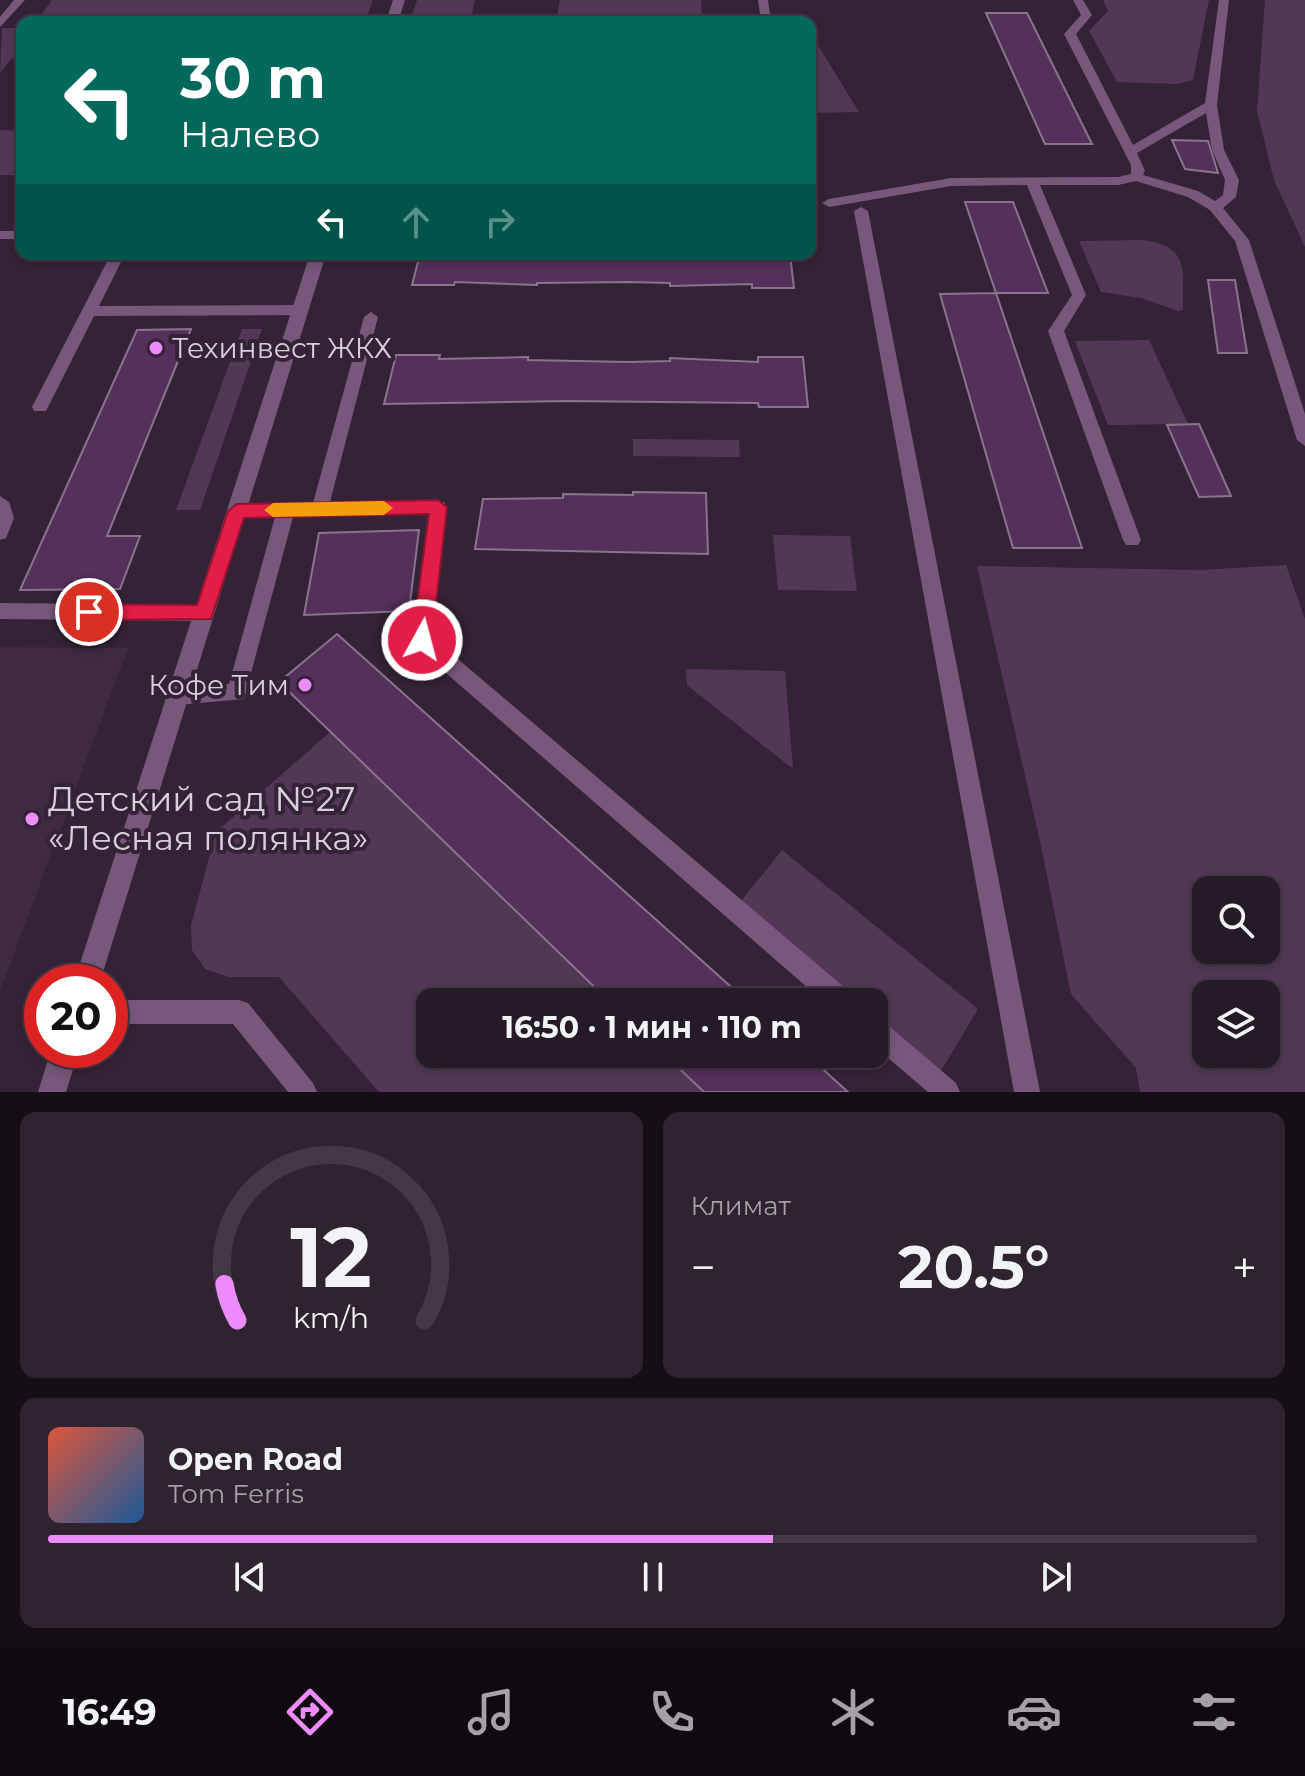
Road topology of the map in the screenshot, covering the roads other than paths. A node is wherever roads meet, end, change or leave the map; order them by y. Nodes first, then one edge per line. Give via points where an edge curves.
1 (20, 0) edge
2 (1078, 0) edge
3 (1224, 0) edge
4 (0, 24) edge
5 (1211, 105) junction
6 (1130, 152) junction
7 (1136, 177) junction
8 (1032, 182) junction
9 (829, 203) dead end
10 (1215, 207) junction
11 (861, 211) dead end
12 (115, 260) edge
13 (316, 260) edge
14 (300, 310) junction
15 (88, 311) junction
16 (371, 317) dead end
17 (40, 407) dead end
18 (1305, 440) edge
19 (0, 503) edge
20 (286, 509) junction
21 (320, 509) junction
22 (237, 511) junction
23 (0, 533) edge
24 (1132, 540) dead end
25 (0, 611) edge
26 (204, 613) junction
27 (178, 696) junction
28 (93, 964) edge
29 (826, 988) edge
30 (128, 1012) edge
31 (888, 1042) edge
32 (59, 1068) edge
33 (52, 1092) edge
34 (304, 1092) edge
35 (947, 1092) edge
36 (1027, 1092) edge

1 - 4 lane
2 - 6 lane via 1087,15 1070,34
3 - 5 lane
5 - 6 lane
5 - 10 lane via 1218,150 1232,180 1229,197
6 - 7 lane via 1139,171
7 - 8 lane
7 - 10 lane via 1193,194
8 - 9 lane via 951,182
8 - 24 lane via 1079,295 1056,331
10 - 18 lane via 1242,240
11 - 36 lane
12 - 15 lane
13 - 14 street
14 - 15 lane
14 - 22 street
15 - 17 lane
16 - 21 lane
19 - 23 lane via 6,521
20 - 21 lane
20 - 22 lane
20 - 27 lane via 237,693
21 - 29 lane via 438,507 422,640
22 - 26 street
25 - 26 lane
26 - 27 street
27 - 28 street
30 - 34 lane via 239,1012
31 - 35 lane
32 - 33 street

